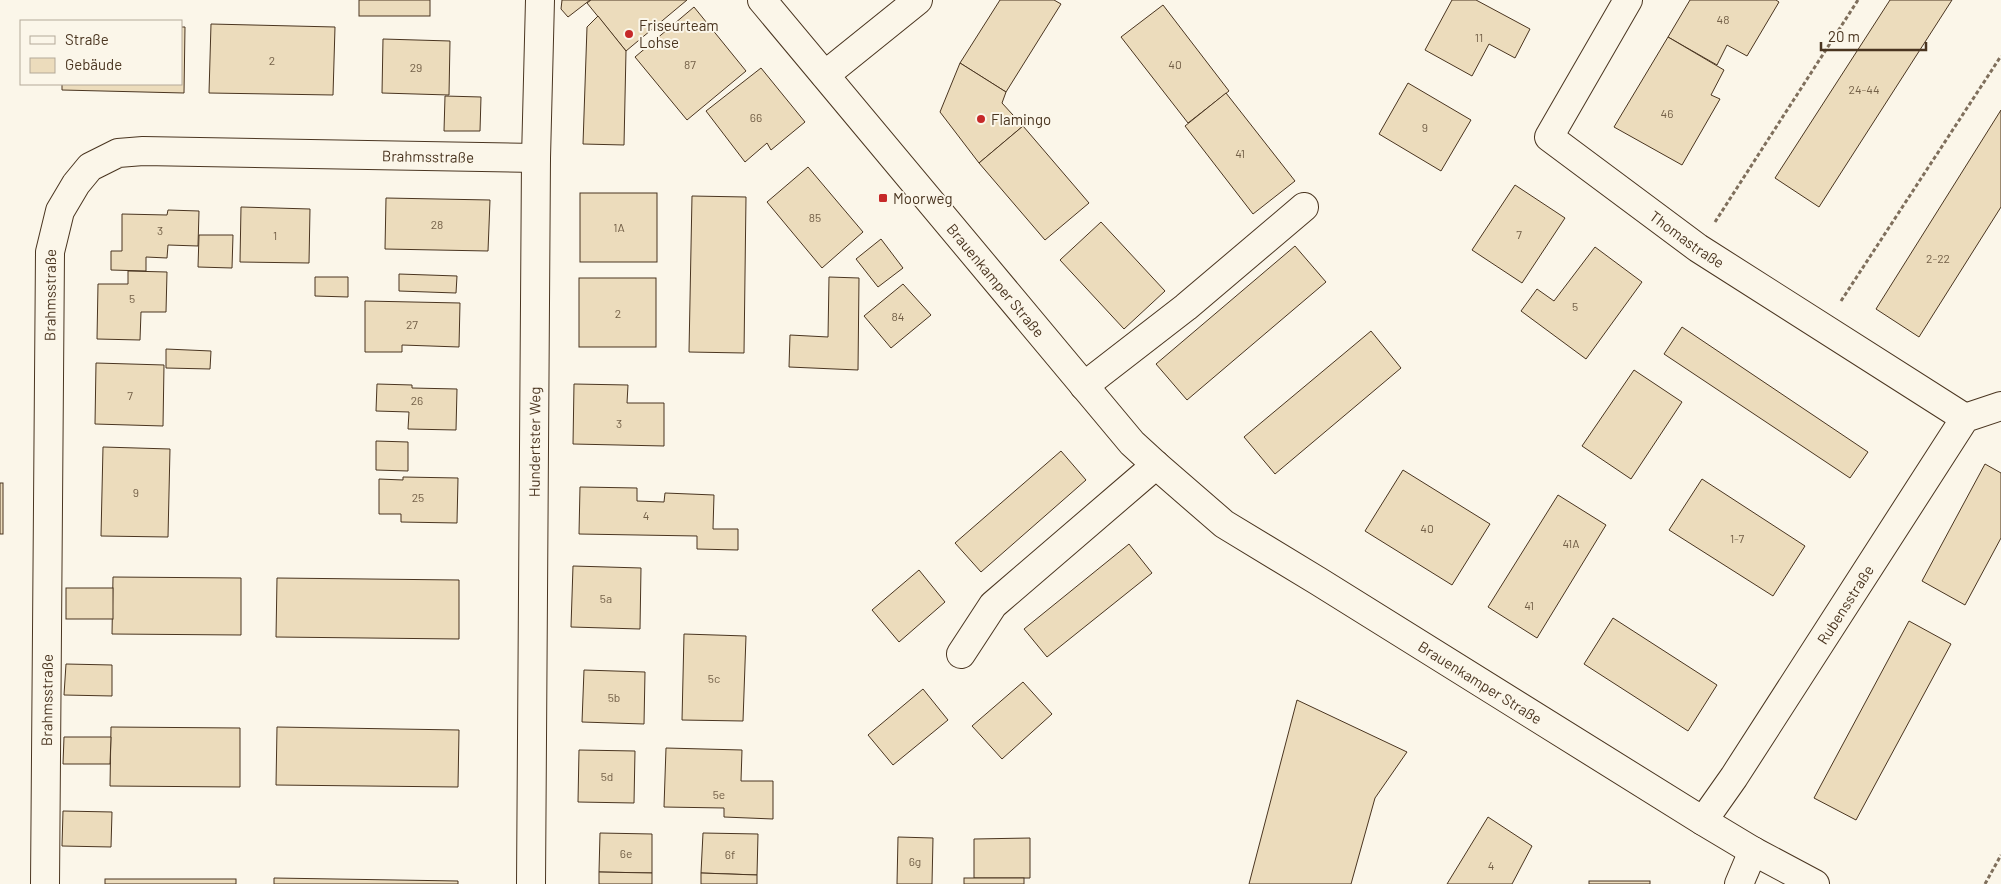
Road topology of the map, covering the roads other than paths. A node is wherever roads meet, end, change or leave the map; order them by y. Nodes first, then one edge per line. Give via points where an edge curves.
1 (540, 0) edge
2 (762, 0) edge
3 (918, 0) edge
4 (1628, 0) edge
5 (825, 75) junction
6 (536, 158) junction
7 (1304, 207) dead end
8 (1084, 386) junction
9 (2001, 406) edge
10 (1965, 418) junction
11 (1156, 465) junction
12 (961, 654) dead end
13 (1703, 821) junction
14 (1753, 851) junction
15 (46, 884) edge
16 (531, 884) edge
17 (1739, 884) edge
18 (1815, 884) edge

1 - 6 street, Hundertster Weg
2 - 5 street, Brauenkamper Straße
3 - 5 street
4 - 10 street, Thomastraße via 1549,137 1698,248
5 - 8 street, Brauenkamper Straße
6 - 15 street, Brahmsstraße via 143,151 118,153 90,167 76,184 60,210 50,252
6 - 16 street, Hundertster Weg
7 - 8 street via 1186,307
8 - 11 street, Brauenkamper Straße via 1132,443
9 - 10 street
10 - 13 street, Rubensstraße
11 - 12 street via 993,605
11 - 13 street, Brauenkamper Straße via 1224,524
13 - 14 street, Brauenkamper Straße
14 - 17 street
14 - 18 street, Brauenkamper Straße

